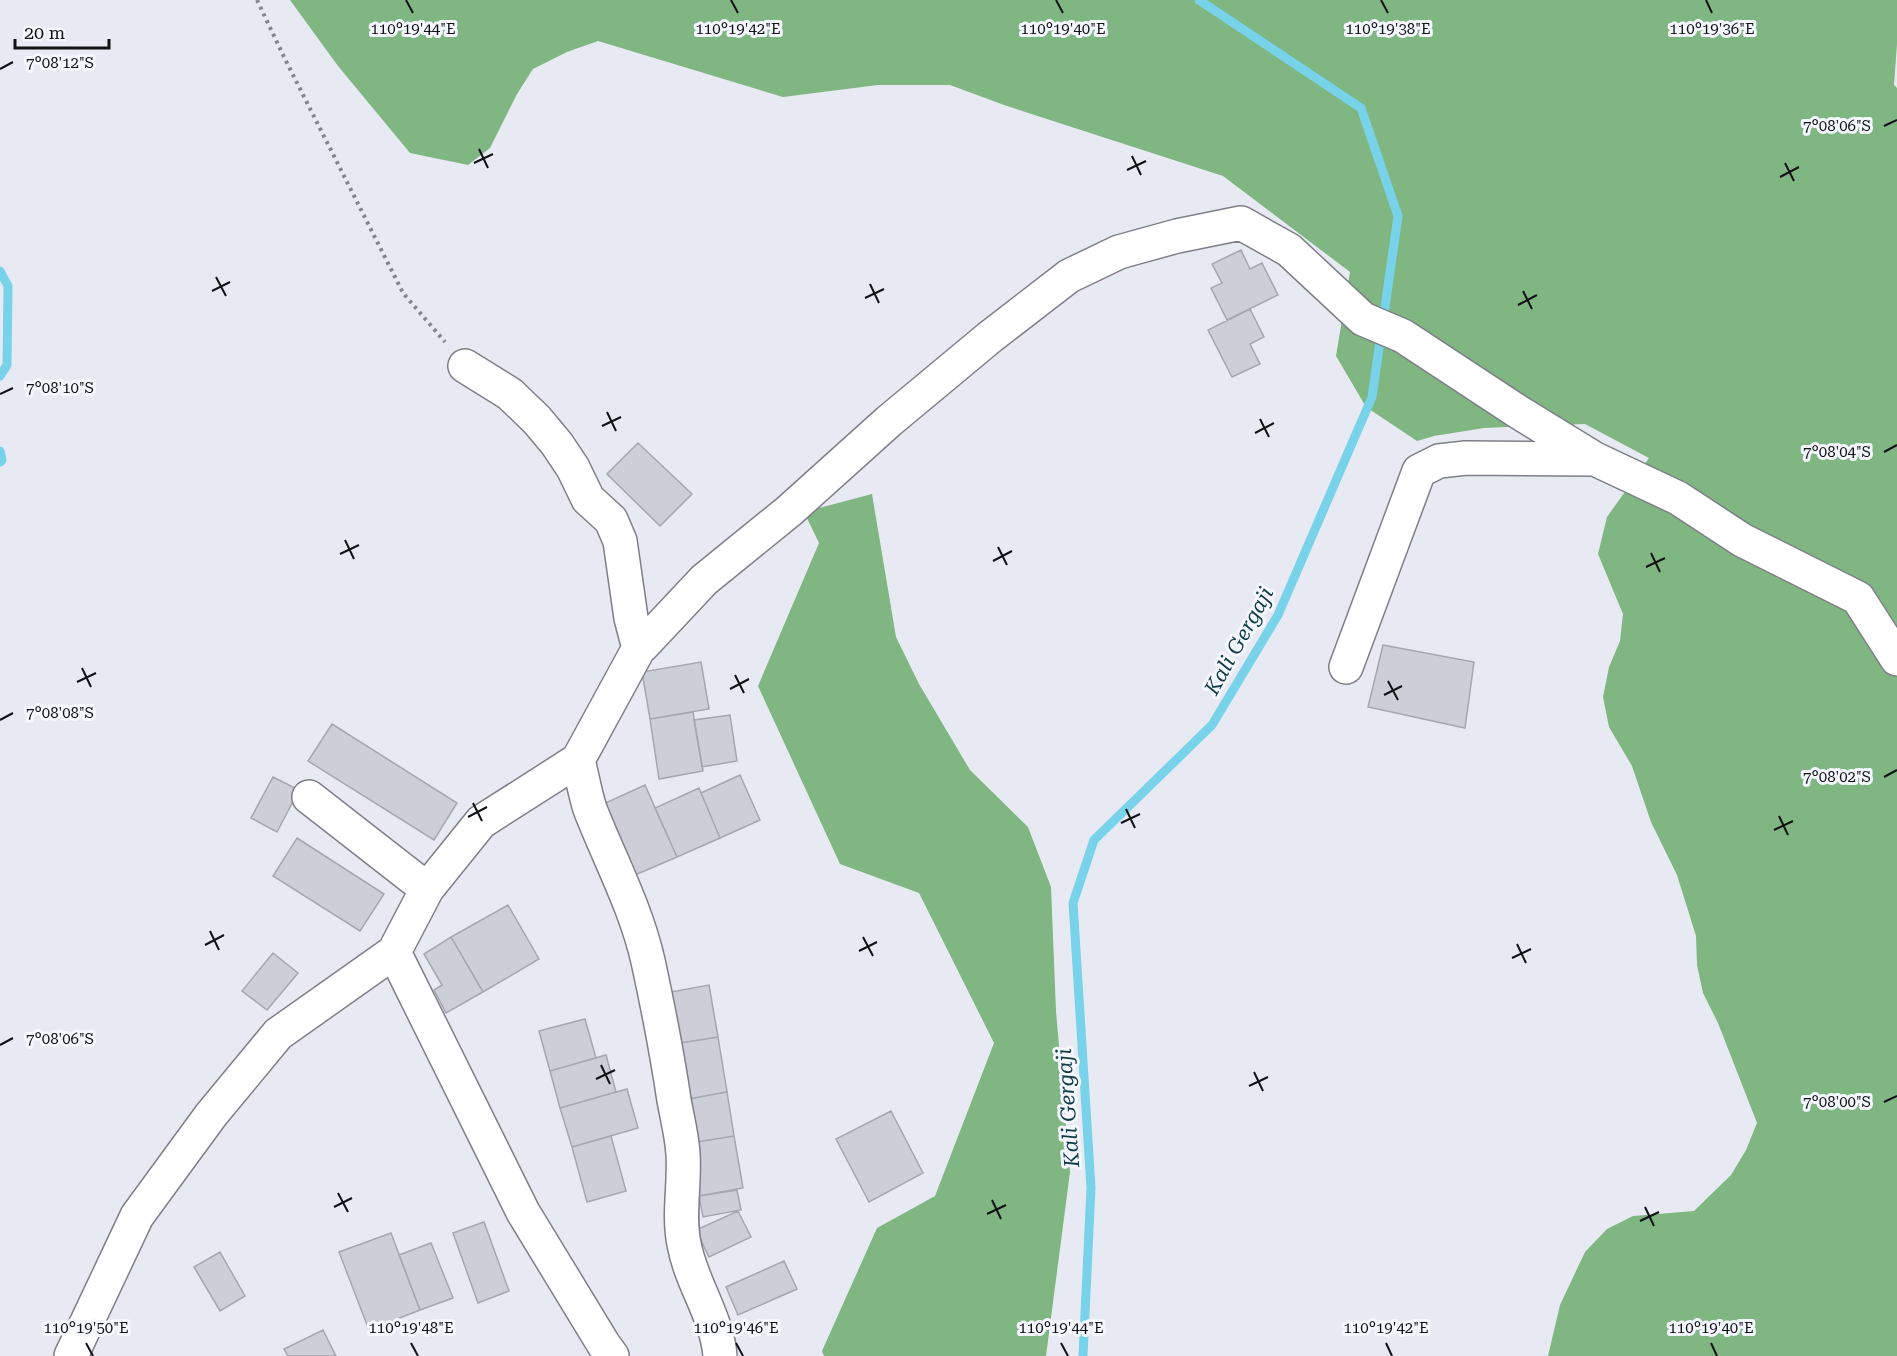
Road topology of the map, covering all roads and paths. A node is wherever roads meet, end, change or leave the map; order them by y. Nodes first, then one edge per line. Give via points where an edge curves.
1 (257, 0) edge
2 (465, 366) joint
3 (1595, 459) junction
4 (639, 648) junction
5 (1897, 658) edge
6 (1346, 667) dead end
7 (578, 760) junction
8 (309, 796) dead end
9 (428, 889) junction
10 (394, 952) junction
11 (71, 1356) edge
12 (612, 1356) edge
13 (720, 1356) edge

1 - 2 path via 403,292
2 - 4 street via 510,394 537,420 573,468 588,499 611,520 620,541
3 - 4 street via 1403,336 1363,319 1289,250 1241,223 1119,252 1069,276 990,336 704,580
3 - 5 street via 1678,498 1742,540 1858,598
3 - 6 street via 1466,458 1439,461 1419,471
4 - 7 street
7 - 9 street via 482,822
7 - 13 street via 590,807 623,885 647,958 683,1153 684,1244 713,1322
8 - 9 street
9 - 10 street
10 - 11 street via 278,1034 211,1115 137,1216
10 - 12 street via 523,1212

